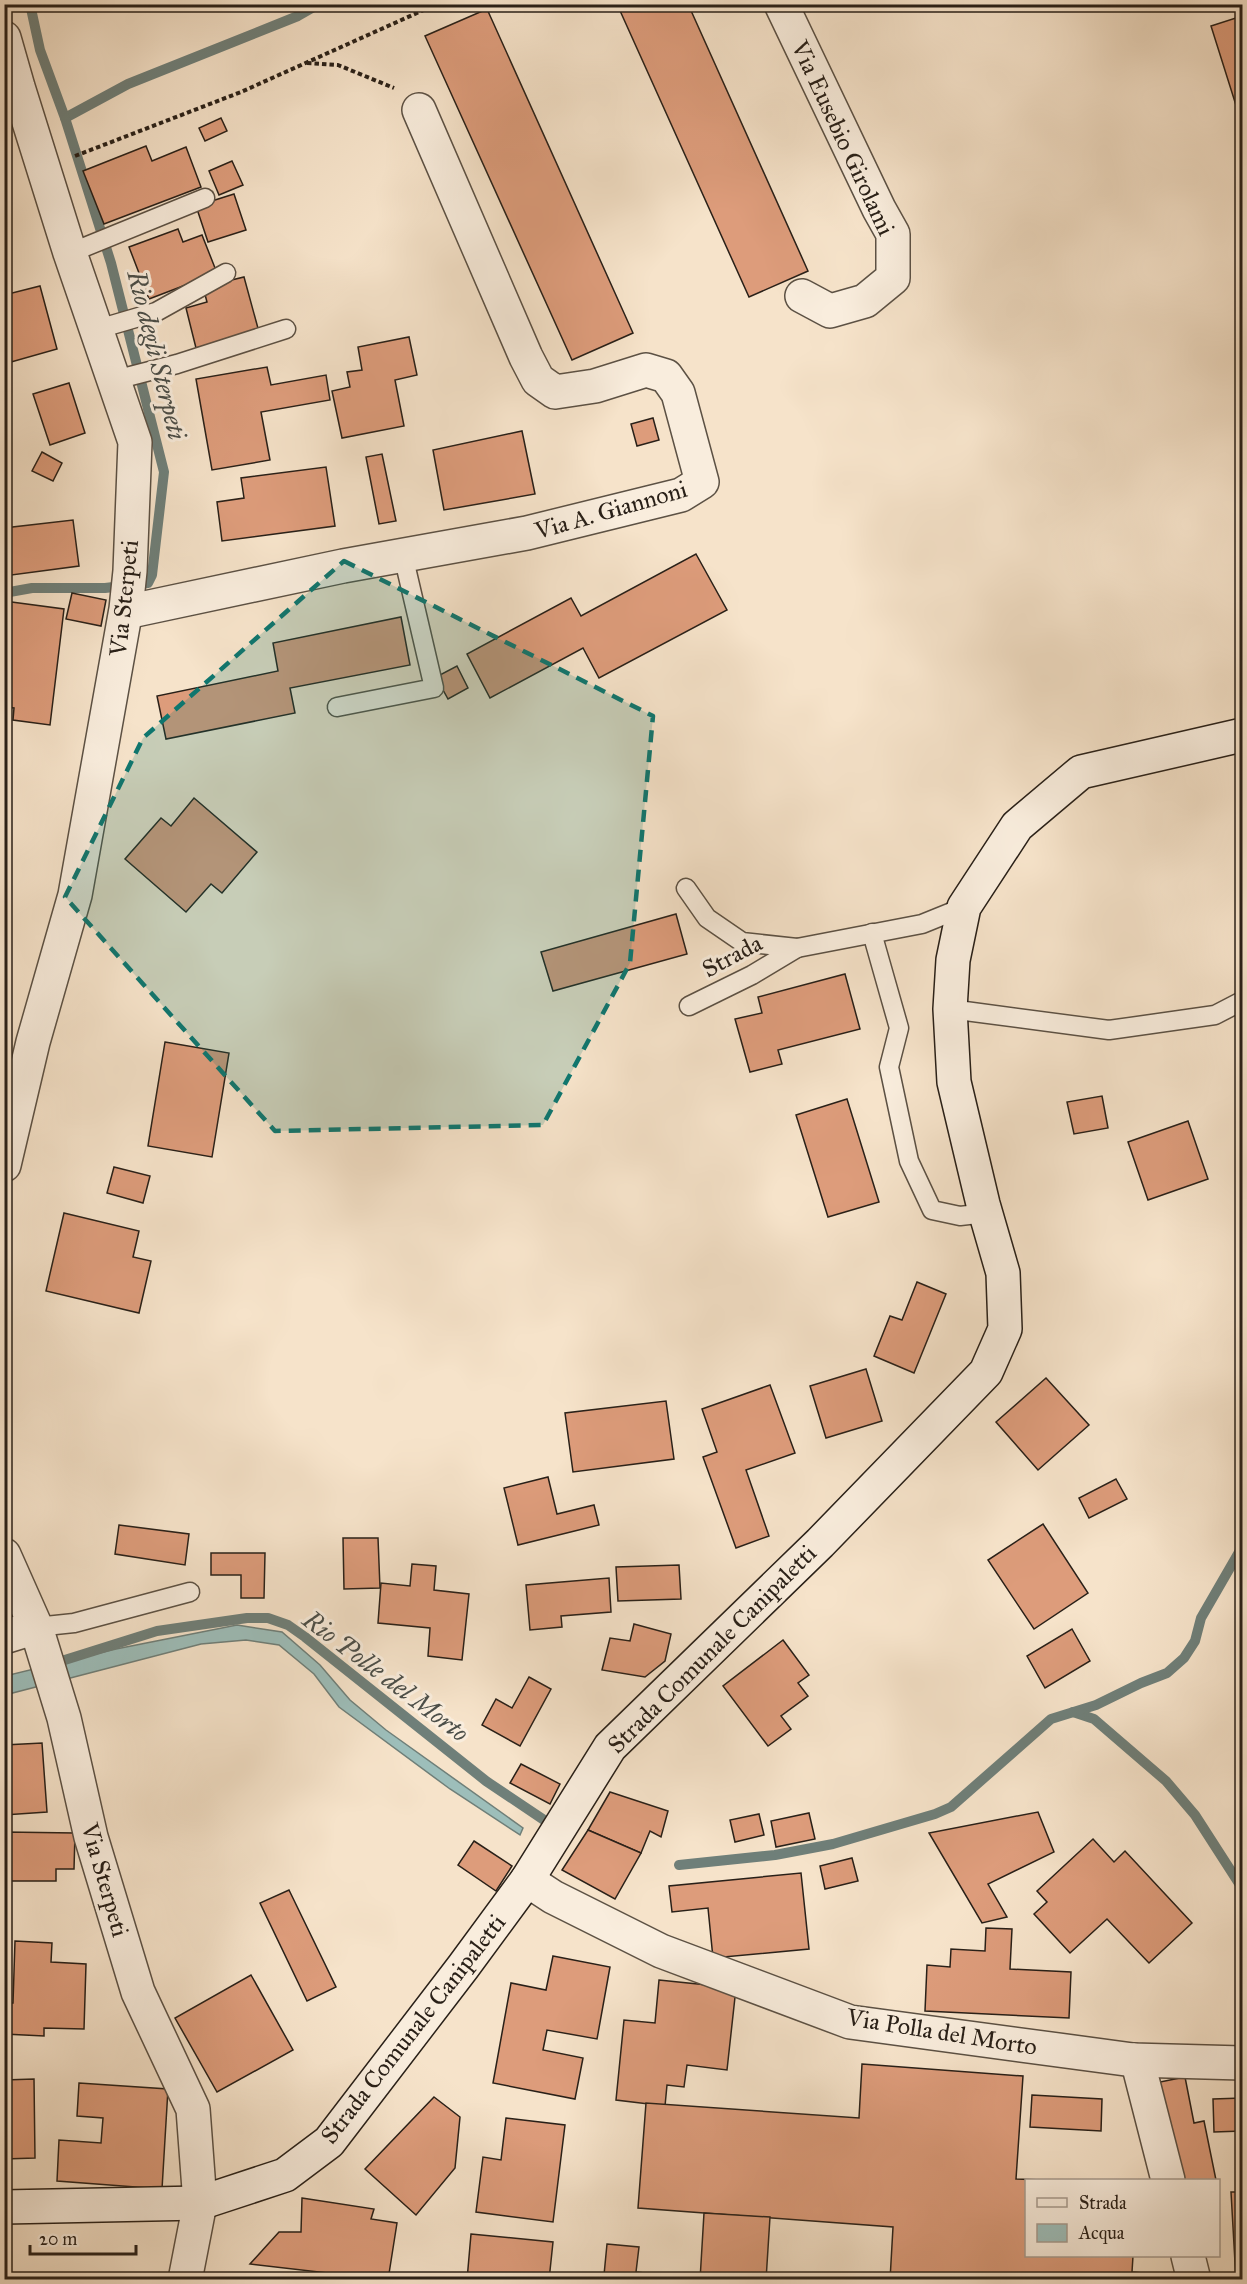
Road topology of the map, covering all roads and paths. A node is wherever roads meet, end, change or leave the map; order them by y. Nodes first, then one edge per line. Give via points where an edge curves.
1 (437, 4) edge
2 (781, 4) edge
3 (4, 38) edge
4 (306, 63) junction
5 (419, 110) joint
6 (93, 150) dead end
7 (205, 198) dead end
8 (79, 250) junction
9 (226, 273) dead end
10 (802, 296) dead end
11 (103, 328) junction
12 (286, 329) dead end
13 (118, 379) junction
14 (403, 555) junction
15 (126, 610) junction
16 (337, 707) dead end
17 (1242, 735) edge
18 (686, 888) dead end
19 (964, 906) junction
20 (872, 933) junction
21 (797, 948) junction
22 (1242, 1001) edge
23 (689, 1005) dead end
24 (950, 1009) junction
25 (4, 1165) edge
26 (986, 1213) junction
27 (4, 1555) edge
28 (190, 1592) dead end
29 (4, 1637) edge
30 (39, 1638) junction
31 (527, 1880) junction
32 (1133, 2060) junction
33 (1242, 2063) edge
34 (1167, 2179) edge
35 (200, 2203) junction
36 (4, 2207) edge
37 (1188, 2257) edge
38 (186, 2280) edge
39 (1194, 2280) edge

1 - 4 path
2 - 10 street, Via Eusebio Girolami via 893,234 893,278 866,301 830,311
3 - 8 street, Via Sterpeti via 18,87
4 - 5 path via 338,65 365,75 398,90
4 - 6 path
5 - 14 street, Via A. Giannoni via 538,380 555,392 595,386 646,370 666,376 678,393 702,482 681,495 527,533
7 - 8 lane
8 - 11 street, Via Sterpeti
9 - 11 lane via 156,312
11 - 13 street, Via Sterpeti
12 - 13 lane
13 - 15 street, Via Sterpeti via 135,442
14 - 15 street, Via A. Giannoni
14 - 16 lane via 434,688
15 - 25 street, Via Sterpeti via 75,895 33,1042
17 - 19 street, Strada Comunale Canipaletti via 1081,772 1017,826
18 - 21 lane via 707,918 742,942
19 - 20 lane via 922,924
19 - 24 street, Strada Comunale Canipaletti via 953,960
20 - 21 lane
20 - 26 lane via 898,1028 890,1067 909,1161 932,1210 960,1216
21 - 23 lane, Strada
22 - 24 lane via 1215,1015 1109,1030
24 - 26 street, Strada Comunale Canipaletti via 954,1082
26 - 31 street, Strada Comunale Canipaletti via 1003,1274 1005,1329 986,1372 820,1544 610,1747
27 - 30 street, Via Sterpeti
28 - 30 lane via 74,1623
29 - 30 street
30 - 35 street, Via Sterpeti via 64,1718 91,1837 138,1992 193,2109
31 - 32 street, Via Polla del Morto via 661,1951 850,2022
31 - 35 street, Strada Comunale Canipaletti via 329,2142 285,2175
32 - 33 street, Via Polla del Morto
32 - 34 street
35 - 36 street, Strada Comunale Canipaletti
35 - 38 street, Via Sterpeti
37 - 39 street

